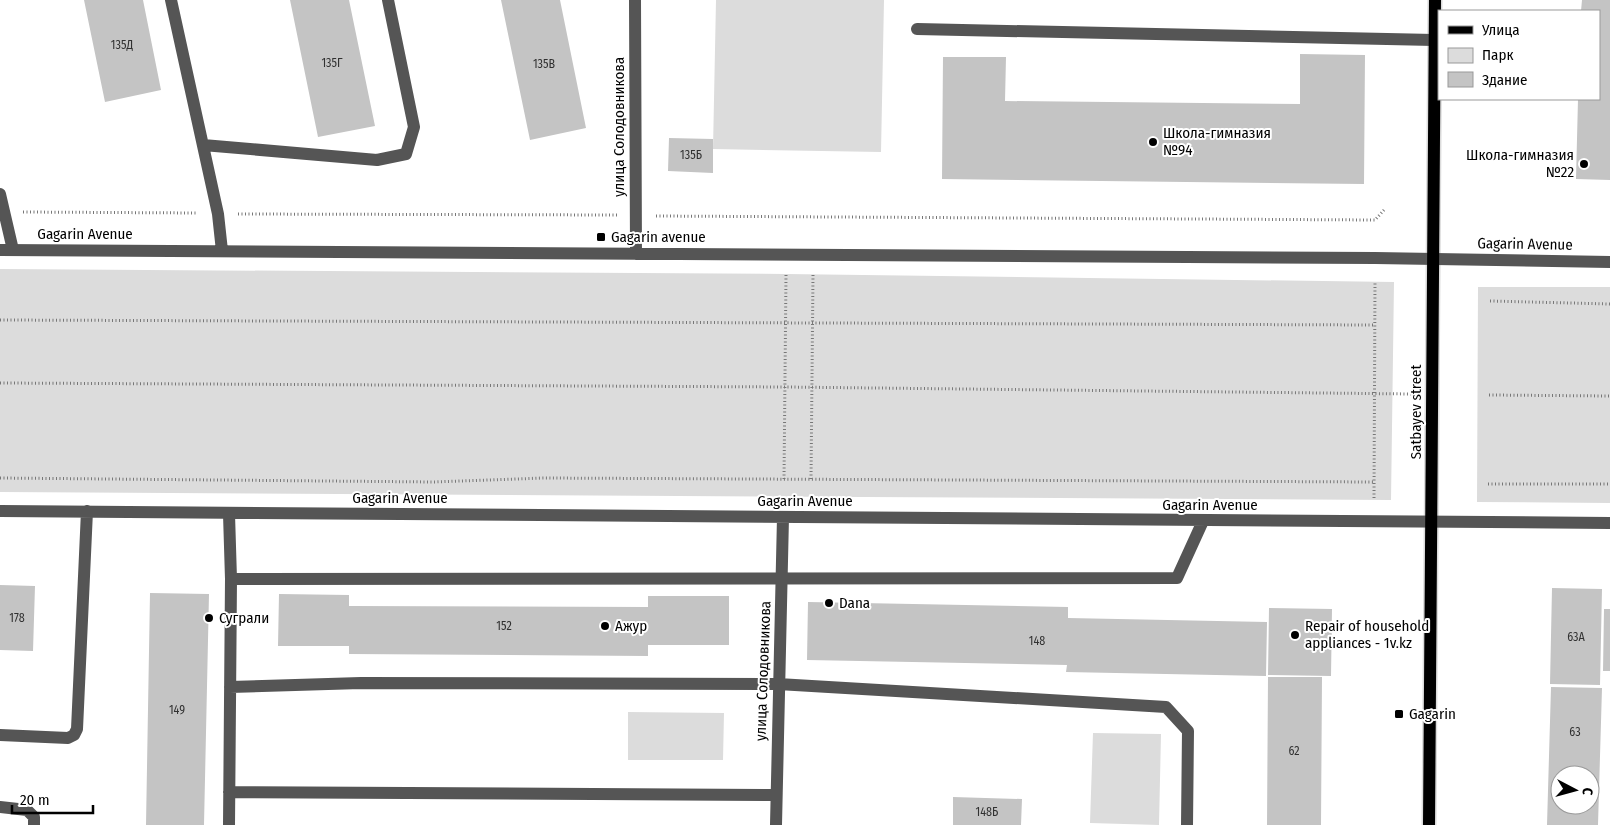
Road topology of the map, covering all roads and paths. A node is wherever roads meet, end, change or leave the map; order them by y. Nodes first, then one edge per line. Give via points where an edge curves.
1 (171, 0) edge
2 (388, 0) edge
3 (635, 0) edge
4 (1435, 0) edge
5 (917, 28) dead end
6 (1434, 40) junction
7 (203, 145) junction
8 (0, 194) edge
9 (1384, 210) dead end
10 (3, 211) junction
11 (218, 214) junction
12 (636, 216) junction
13 (6, 250) edge
14 (222, 251) junction
15 (636, 254) junction
16 (1433, 259) junction
17 (1610, 262) edge
18 (786, 274) dead end
19 (812, 274) dead end
20 (1375, 282) dead end
21 (1490, 301) dead end
22 (1610, 304) edge
23 (0, 320) edge
24 (786, 324) junction
25 (813, 324) junction
26 (1375, 325) junction
27 (0, 383) edge
28 (786, 386) junction
29 (812, 387) junction
30 (1375, 394) junction
31 (1432, 394) junction
32 (1489, 395) dead end
33 (1610, 396) edge
34 (0, 478) edge
35 (784, 479) junction
36 (811, 479) junction
37 (1374, 482) junction
38 (1488, 484) dead end
39 (1610, 484) edge
40 (1374, 498) dead end
41 (0, 511) edge
42 (88, 511) junction
43 (229, 514) junction
44 (783, 517) junction
45 (1203, 521) junction
46 (1431, 523) junction
47 (1610, 524) edge
48 (783, 578) junction
49 (231, 579) junction
50 (778, 684) junction
51 (230, 687) junction
52 (0, 735) edge
53 (229, 792) junction
54 (776, 795) junction
55 (0, 806) edge
56 (34, 825) edge
57 (229, 825) edge
58 (776, 825) edge
59 (1187, 825) edge
60 (1429, 825) edge

1 - 7 street
2 - 7 street via 414,127 406,154 377,160
3 - 12 street, улица Солодовникова
4 - 6 main road, Satbayev street
5 - 6 street
6 - 16 main road, Satbayev street
7 - 11 street
8 - 10 street
9 - 12 path via 1375,220
10 - 11 path
10 - 13 street
11 - 12 path
11 - 14 street
12 - 15 street, улица Солодовникова
13 - 14 street, Gagarin Avenue
14 - 15 street, Gagarin Avenue
15 - 16 street, Gagarin Avenue
16 - 17 street, Gagarin Avenue
16 - 31 main road, Satbayev street
18 - 24 path
19 - 25 path
20 - 26 path
21 - 22 path
23 - 24 path
24 - 25 path
24 - 28 path
25 - 26 path
25 - 29 path
26 - 30 path
27 - 28 path
28 - 29 path
28 - 35 path
29 - 30 path
29 - 36 path
30 - 31 path
30 - 37 path
31 - 46 main road, Satbayev street
32 - 33 path
34 - 35 path via 434,482 543,478
35 - 36 path
36 - 37 path
37 - 40 path
38 - 39 path
41 - 42 street, Gagarin Avenue
42 - 43 street, Gagarin Avenue
42 - 52 street via 77,729 68,738
43 - 44 street, Gagarin Avenue
43 - 49 street
44 - 45 street, Gagarin Avenue
44 - 48 street, улица Солодовникова
45 - 46 street, Gagarin Avenue
45 - 48 street via 1177,578
46 - 47 street, Gagarin Avenue
46 - 60 main road, Satbayev street
48 - 49 street
48 - 50 street, улица Солодовникова
49 - 51 street
50 - 51 street via 360,683
50 - 54 street, улица Солодовникова
50 - 59 street via 1166,707 1188,731
51 - 53 street
53 - 54 street
53 - 57 street
54 - 58 street, улица Солодовникова
55 - 56 street via 27,810 34,817

